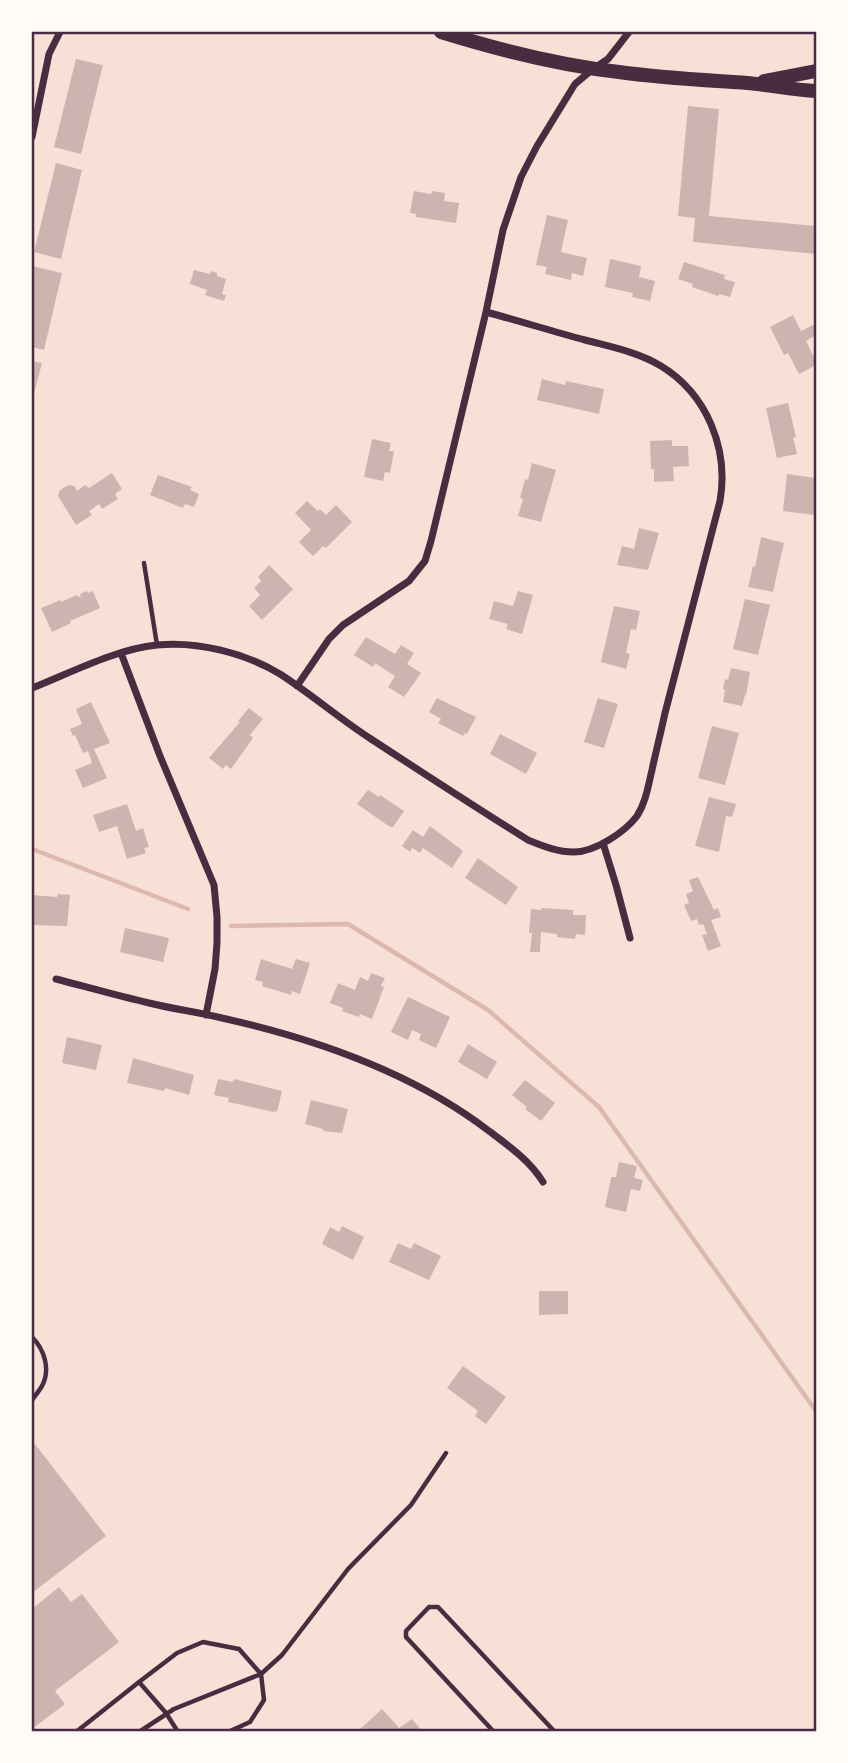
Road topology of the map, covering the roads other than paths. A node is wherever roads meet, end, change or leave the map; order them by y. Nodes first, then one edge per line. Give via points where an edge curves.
1 (60, 32) edge
2 (441, 32) edge
3 (629, 32) edge
4 (593, 69) junction
5 (817, 71) edge
6 (749, 83) junction
7 (817, 91) edge
8 (32, 137) edge
9 (486, 312) junction
10 (144, 563) dead end
11 (157, 645) junction
12 (121, 653) junction
13 (297, 686) junction
14 (32, 688) edge
15 (603, 843) junction
16 (630, 938) dead end
17 (56, 979) dead end
18 (206, 1015) junction
19 (543, 1182) dead end
20 (32, 1337) edge
21 (32, 1401) edge
22 (446, 1453) dead end
23 (261, 1674) junction
24 (139, 1682) junction
25 (166, 1713) junction
26 (76, 1731) edge
27 (139, 1731) edge
28 (178, 1731) edge
29 (229, 1731) edge
30 (494, 1731) edge
31 (555, 1731) edge

1 - 8 street via 49,54
2 - 4 highway
3 - 4 street via 608,60
4 - 6 highway
4 - 9 street via 575,84 521,177 503,230
5 - 6 highway
6 - 7 highway
9 - 13 street via 425,561 409,581 343,625
9 - 15 street via 660,365 696,397 720,447 720,501 645,801 628,826
10 - 11 lane
11 - 12 street
11 - 13 street via 189,645 237,655
12 - 14 street
12 - 18 street via 214,885 217,943
13 - 15 street via 528,840 575,852
15 - 16 street
17 - 18 street
18 - 19 street via 312,1042 414,1083 515,1151
20 - 21 lane via 43,1351 46,1370
22 - 23 lane via 411,1505 348,1569 282,1655
23 - 24 lane via 239,1649 203,1642 177,1653
23 - 25 lane
23 - 29 lane via 264,1700 250,1722
24 - 25 lane
24 - 26 lane
25 - 27 lane
25 - 28 lane
30 - 31 lane via 406,1637 406,1631 429,1607 438,1607

